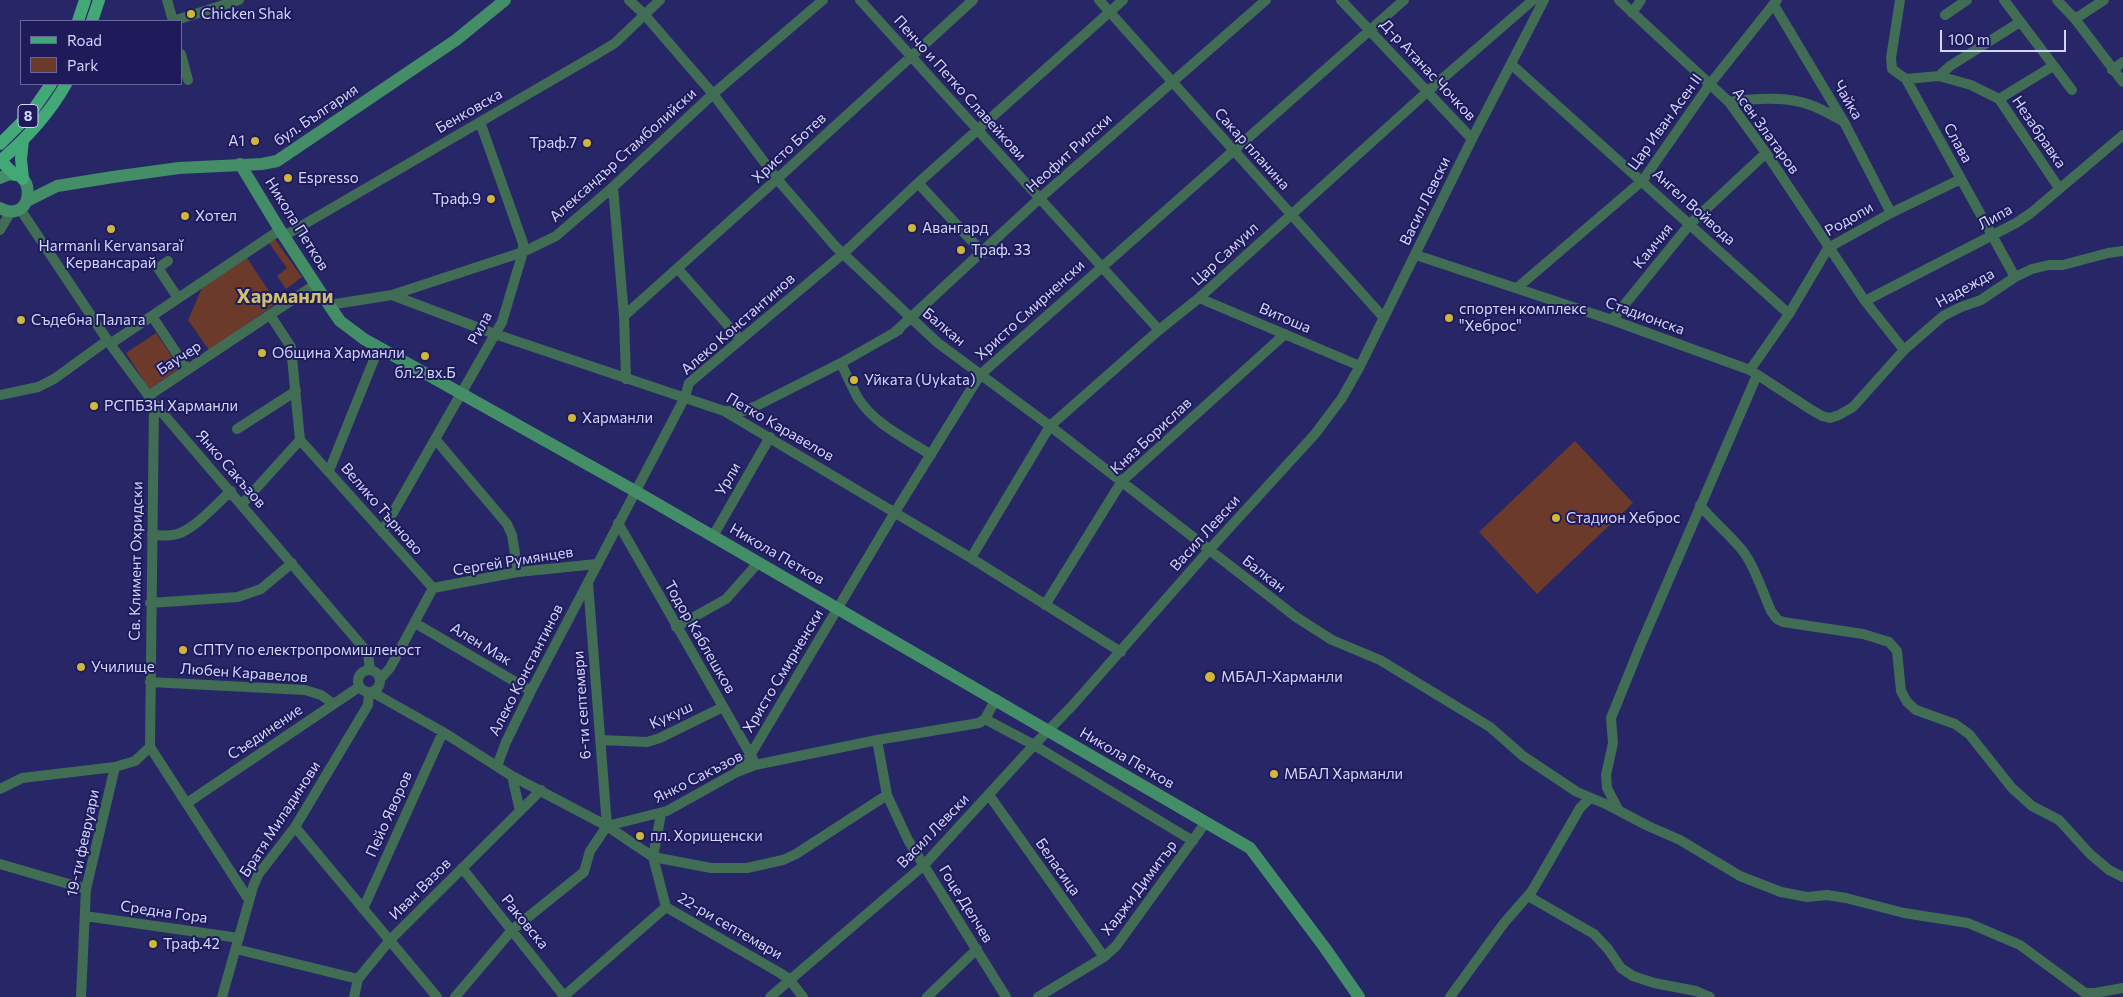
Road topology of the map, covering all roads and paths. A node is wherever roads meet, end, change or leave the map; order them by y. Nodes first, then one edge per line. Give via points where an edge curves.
1 (85, 0) edge
2 (99, 0) edge
3 (166, 0) edge
4 (239, 0) edge
5 (505, 0) edge
6 (630, 0) edge
7 (660, 0) edge
8 (824, 0) edge
9 (860, 0) edge
10 (973, 0) edge
11 (1099, 0) edge
12 (1123, 0) edge
13 (1266, 0) edge
14 (1341, 0) edge
15 (1404, 0) edge
16 (1533, 0) edge
17 (1544, 0) edge
18 (1619, 0) edge
19 (1641, 0) edge
20 (1900, 0) edge
21 (1967, 0) edge
22 (2004, 0) edge
23 (2057, 0) edge
24 (2104, 0) edge
25 (1775, 3) edge
26 (1110, 11) junction
27 (1632, 13) junction
28 (644, 14) junction
29 (1945, 15) dead end
30 (2075, 19) junction
31 (78, 20) edge
32 (92, 20) edge
33 (173, 20) edge
34 (176, 20) edge
35 (2020, 22) junction
36 (1370, 30) junction
37 (910, 56) junction
38 (182, 58) edge
39 (2123, 62) edge
40 (1511, 64) junction
41 (2053, 66) junction
42 (2112, 70) junction
43 (1939, 76) junction
44 (1906, 79) junction
45 (188, 80) dead end
46 (1172, 82) junction
47 (2123, 82) edge
48 (1710, 84) junction
49 (50, 85) edge
50 (65, 85) edge
51 (2072, 90) dead end
52 (1426, 92) junction
53 (713, 94) junction
54 (1999, 99) junction
55 (1729, 102) junction
56 (480, 122) junction
57 (1844, 122) junction
58 (978, 131) junction
59 (2123, 135) edge
60 (1472, 139) junction
61 (23, 140) junction
62 (0, 144) edge
63 (1233, 150) junction
64 (1766, 153) junction
65 (0, 161) edge
66 (240, 164) junction
67 (0, 178) edge
68 (21, 178) junction
69 (1961, 179) junction
70 (777, 180) junction
71 (1642, 180) junction
72 (918, 183) junction
73 (57, 186) junction
74 (613, 188) junction
75 (2059, 188) junction
76 (1040, 198) junction
77 (14, 207) edge
78 (1891, 213) junction
79 (1290, 214) junction
80 (1690, 224) junction
81 (0, 230) edge
82 (282, 233) junction
83 (1994, 235) junction
84 (1828, 248) junction
85 (523, 252) junction
86 (2123, 252) edge
87 (844, 253) junction
88 (983, 253) junction
89 (1416, 255) junction
90 (168, 261) dead end
91 (1103, 266) junction
92 (678, 270) junction
93 (2015, 277) junction
94 (316, 284) junction
95 (1517, 288) junction
96 (392, 295) junction
97 (178, 298) junction
98 (1199, 298) junction
99 (1865, 301) junction
100 (329, 305) junction
101 (1789, 314) junction
102 (270, 315) junction
103 (152, 316) junction
104 (624, 316) junction
105 (1384, 318) junction
106 (913, 319) junction
107 (1612, 320) junction
108 (1159, 330) junction
109 (495, 334) junction
110 (1285, 334) junction
111 (740, 340) junction
112 (109, 342) junction
113 (379, 347) junction
114 (1904, 350) junction
115 (841, 363) junction
116 (1360, 366) junction
117 (187, 369) junction
118 (1753, 372) junction
119 (980, 375) junction
120 (626, 379) junction
121 (296, 391) junction
122 (460, 394) junction
123 (0, 395) edge
124 (685, 397) junction
125 (151, 400) junction
126 (1853, 407) joint
127 (724, 410) junction
128 (1050, 426) junction
129 (237, 429) dead end
130 (770, 438) junction
131 (300, 440) junction
132 (436, 440) junction
133 (932, 455) junction
134 (329, 471) junction
135 (1122, 481) junction
136 (231, 491) junction
137 (635, 491) junction
138 (242, 504) junction
139 (1700, 505) junction
140 (895, 512) junction
141 (618, 523) junction
142 (382, 532) junction
143 (152, 535) junction
144 (713, 536) junction
145 (1210, 549) junction
146 (971, 558) junction
147 (292, 562) junction
148 (758, 563) junction
149 (597, 564) junction
150 (518, 572) junction
151 (588, 582) junction
152 (433, 588) junction
153 (150, 603) junction
154 (1045, 605) junction
155 (838, 608) junction
156 (415, 623) junction
157 (676, 627) junction
158 (1120, 652) junction
159 (370, 670) junction
160 (380, 679) junction
161 (150, 682) junction
162 (367, 691) junction
163 (531, 691) junction
164 (996, 699) junction
165 (334, 704) junction
166 (723, 707) junction
167 (985, 719) junction
168 (1048, 730) junction
169 (443, 732) junction
170 (600, 740) junction
171 (877, 740) junction
172 (1034, 745) junction
173 (150, 747) junction
174 (751, 754) junction
175 (755, 765) junction
176 (497, 766) junction
177 (115, 767) junction
178 (737, 772) junction
179 (512, 776) junction
180 (0, 789) edge
181 (542, 790) junction
182 (887, 795) junction
183 (989, 795) junction
184 (1590, 798) junction
185 (187, 803) junction
186 (1618, 810) junction
187 (520, 811) junction
188 (661, 814) junction
189 (1206, 822) junction
190 (607, 826) junction
191 (295, 827) junction
192 (1193, 840) junction
193 (653, 857) junction
194 (0, 864) edge
195 (924, 865) junction
196 (462, 868) junction
197 (2123, 877) edge
198 (86, 889) junction
199 (1528, 896) junction
200 (250, 900) junction
201 (666, 907) junction
202 (363, 909) junction
203 (85, 916) junction
204 (512, 930) junction
205 (239, 938) junction
206 (390, 940) junction
207 (236, 949) junction
208 (977, 949) junction
209 (1104, 957) junction
210 (789, 979) junction
211 (358, 980) junction
212 (2123, 988) edge
213 (564, 996) edge
214 (81, 997) edge
215 (222, 997) edge
216 (354, 997) edge
217 (437, 997) edge
218 (455, 997) edge
219 (770, 997) edge
220 (803, 997) edge
221 (927, 997) edge
222 (1006, 997) edge
223 (1038, 997) edge
224 (1358, 997) edge
225 (1450, 997) edge
226 (1710, 997) edge

1 - 31 main road
2 - 32 main road
3 - 33 street
4 - 34 street
5 - 66 street, бул. България via 456,40 291,154 277,162
6 - 28 street, Балкан
7 - 28 street, Бенковска
8 - 53 street, Александър Стамболийски
9 - 37 street, Пенчо и Петко Славейкови
10 - 37 street, Христо Ботев
11 - 26 street, Сакар планина
12 - 26 street, Алеко Константинов
13 - 46 street, Неофит Рилски
14 - 36 street, Д-р Атанас Чочков
15 - 36 street, Христо Смирненски
16 - 52 street, Цар Самуил
17 - 40 street, Васил Левски
18 - 27 street, Асен Златаров
19 - 27 street
20 - 44 street, Слава via 1891,58 1892,69
21 - 29 street
22 - 35 street
23 - 30 street
24 - 30 street
25 - 48 street, Цар Иван Асен II
25 - 57 street, Чайка
26 - 46 street, Сакар планина
26 - 58 street, Алеко Константинов
27 - 48 street, Асен Златаров
28 - 53 street, Балкан
28 - 56 street, Бенковска via 615,43
30 - 42 street
35 - 41 street
35 - 43 street
36 - 52 street, Д-р Атанас Чочков
36 - 63 street, Христо Смирненски
37 - 58 street, Пенчо и Петко Славейкови
37 - 70 street, Христо Ботев
38 - 45 street
39 - 42 street
40 - 60 street, Васил Левски
40 - 71 street, Ангел Войвода
41 - 51 street
41 - 54 street
42 - 47 street
43 - 44 street, Незабравка
43 - 54 street, Незабравка via 1971,85
44 - 69 street, Слава
46 - 63 street, Сакар планина
46 - 76 street, Неофит Рилски
48 - 55 street, Асен Златаров
48 - 71 street, Цар Иван Асен II
49 - 62 main road, 8 via 31,112
50 - 61 main road, 8 via 55,103
52 - 60 street, Д-р Атанас Чочков
52 - 79 street, Цар Самуил
53 - 70 street, Балкан
53 - 74 street, Александър Стамболийски
54 - 75 street, Незабравка
55 - 57 street via 1796,100
55 - 64 street, Асен Златаров
56 - 82 street, Бенковска
56 - 85 street, Рила via 523,243
57 - 78 street, Чайка
58 - 72 street, Алеко Константинов
58 - 76 street, Пенчо и Петко Славейкови
59 - 75 street, Липа
60 - 89 street, Васил Левски
61 - 65 main road, 8
61 - 68 main road
63 - 79 street, Сакар планина
63 - 91 street, Христо Смирненски
64 - 80 street, Камчия
64 - 84 street, Асен Златаров
65 - 68 main road
66 - 73 street, бул. България via 178,168
66 - 82 street, Никола Петков
67 - 68 street via 5,175
68 - 73 street, бул. България via 36,185
68 - 77 street via 29,190
69 - 78 street, Родопи
69 - 83 street, Слава
70 - 87 street, Балкан
70 - 92 street, Христо Ботев
71 - 80 street, Ангел Войвода
71 - 95 street, Цар Иван Асен II
72 - 87 street, Алеко Константинов
72 - 88 street
73 - 77 street, бул. България
74 - 85 street, Александър Стамболийски via 556,236
74 - 104 street
75 - 83 street, Липа via 2031,213
76 - 88 street, Неофит Рилски
76 - 91 street, Пенчо и Петко Славейкови
77 - 81 street
77 - 112 street, Янко Сакъзов
78 - 84 street, Родопи
79 - 98 street, Цар Самуил
79 - 105 street, Сакар планина
80 - 101 street, Ангел Войвода
80 - 107 street, Камчия
82 - 94 street, Никола Петков
82 - 97 street, Бенковска
83 - 93 street, Слава
83 - 99 street, Липа
84 - 99 street, Асен Златаров
84 - 101 street, Родопи
85 - 96 street, Александър Стамболийски
85 - 109 street, Рила via 502,322
86 - 93 street, Надежда via 2108,252 2063,265 2032,269
87 - 106 street, Балкан
87 - 111 street, Алеко Константинов
88 - 106 street, Неофит Рилски
89 - 95 street, Стадионска
89 - 105 street, Васил Левски
90 - 97 street via 158,268
91 - 108 street, Пенчо и Петко Славейкови
91 - 119 street, Христо Смирненски
92 - 104 street, Христо Ботев
92 - 111 street
93 - 114 street, Надежда via 1981,300 1943,316
94 - 100 street, Никола Петков
94 - 102 street, Баучер
95 - 107 street, Стадионска
96 - 100 street, Александър Стамболийски
96 - 109 street, Петко Каравелов
97 - 103 street, Бенковска
98 - 108 street, Цар Самуил
98 - 110 street, Витоша
99 - 114 street, Асен Златаров
100 - 113 street, Никола Петков via 340,321
101 - 118 street, Родопи
102 - 117 street, Баучер
102 - 121 street via 291,347
103 - 112 street, Бенковска
103 - 117 street
104 - 120 street
105 - 116 street, Васил Левски
106 - 115 street, Неофит Рилски
106 - 119 street, Балкан
107 - 118 street, Стадионска
108 - 128 street, Цар Самуил
109 - 120 street, Петко Каравелов
109 - 122 street, Рила
110 - 116 street, Витоша
110 - 135 street, Княз Борислав
111 - 124 street, Алеко Константинов via 689,383
112 - 123 street, Бенковска via 38,387
112 - 125 street, Янко Сакъзов
113 - 122 street, Никола Петков
113 - 134 street
114 - 126 street, Надежда
115 - 127 street, Неофит Рилски via 744,411
115 - 133 street via 859,399 872,414
116 - 145 street, Васил Левски via 1342,398 1315,434
117 - 125 street, Баучер
118 - 126 street, Стадионска via 1822,416 1830,418
118 - 139 street, Родопи
119 - 128 street, Балкан
119 - 133 street, Христо Смирненски
120 - 124 street, Петко Каравелов
121 - 129 street
121 - 131 street
122 - 132 street, Рила
122 - 137 street, Никола Петков
124 - 127 street, Петко Каравелов
124 - 137 street, Алеко Константинов
125 - 136 street, Янко Сакъзов
125 - 143 street, Св. Климент Охридски
127 - 130 street, Петко Каравелов
128 - 135 street, Балкан
128 - 146 street, Цар Самуил
130 - 140 street, Петко Каравелов
130 - 144 street, Урли
131 - 134 street, Велико Търново
131 - 138 street
132 - 142 street, Рила
132 - 150 street via 507,524
133 - 140 street, Христо Смирненски
134 - 142 street, Велико Търново
135 - 145 street, Балкан
135 - 154 street, Княз Борислав
136 - 138 street, Янко Сакъзов
136 - 143 street via 191,527 173,536
137 - 141 street, Алеко Константинов
137 - 144 street, Никола Петков
138 - 147 street, Янко Сакъзов
139 - 186 street, Родопи via 1611,718 1613,743 1606,775
139 - 197 street via 1746,556 1777,619 1863,634 1889,642 1896,651 1902,691 1907,702 1916,710 1955,724 1969,734 2012,788 2032,806 2059,820 2090,854
140 - 146 street, Петко Каравелов
140 - 155 street, Христо Смирненски
141 - 149 street, Алеко Константинов
141 - 157 street, Тодор Каблешков
142 - 152 street, Велико Търново
143 - 153 street, Св. Климент Охридски
144 - 148 street, Никола Петков
145 - 158 street, Васил Левски
145 - 184 street, Балкан via 1296,617 1332,640 1380,660 1490,727 1523,756
146 - 154 street, Петко Каравелов
147 - 153 street via 261,590 238,597
147 - 159 street, Янко Сакъзов via 368,652
148 - 155 street, Никола Петков
148 - 157 street via 726,598
149 - 150 street, Сергей Румянцев
149 - 151 street, Алеко Константинов
150 - 152 street, Сергей Румянцев
151 - 163 street, Алеко Константинов
151 - 170 street, 6-ти септември
152 - 156 street
153 - 161 street, Св. Климент Охридски
154 - 158 street, Петко Каравелов
155 - 164 street, Никола Петков
155 - 174 street, Христо Смирненски
156 - 160 street via 390,668
156 - 163 street, Ален Мак
157 - 166 street, Тодор Каблешков
158 - 168 street, Васил Левски
159 - 160 street
159 - 162 street via 358,678
160 - 162 street via 378,688
161 - 165 street, Любен Каравелов via 305,690
161 - 173 street, Св. Климент Охридски
162 - 165 street, Съединение
162 - 169 street
162 - 191 street, Братя Миладинови via 368,705
163 - 176 street, Алеко Константинов
164 - 167 street
164 - 168 street, Никола Петков
165 - 185 street, Съединение
166 - 170 street, Кукуш via 647,742
166 - 174 street, Тодор Каблешков
167 - 171 street, Янко Сакъзов via 979,723
167 - 172 street
168 - 172 street, Васил Левски
168 - 189 street, Никола Петков
169 - 176 street
169 - 202 street, Пейо Яворов
170 - 190 street, 6-ти септември
171 - 175 street, Янко Сакъзов
171 - 182 street, Гоце Делчев
172 - 183 street, Васил Левски
172 - 192 street
173 - 177 street via 135,761
173 - 185 street
174 - 175 street, Тодор Каблешков
174 - 178 street, Христо Смирненски
175 - 178 street, Янко Сакъзов
176 - 179 street
177 - 180 street via 22,778
177 - 198 street, 19-ти февруари
178 - 188 street, Янко Сакъзов
179 - 181 street
179 - 187 street
181 - 187 street, Иван Вазов
181 - 190 street
182 - 193 street via 783,860 738,868 711,868
182 - 195 street, Гоце Делчев via 897,820
183 - 195 street, Васил Левски
183 - 209 street, Беласица
184 - 186 street, Балкан
184 - 199 street via 1580,808
185 - 200 street
186 - 212 street, Балкан via 1680,840 1719,866 1758,885 1807,897 1827,895 1846,898 1904,913 1968,923 2020,945 2085,993
187 - 196 street, Иван Вазов
188 - 190 street, Янко Сакъзов
188 - 193 street, 22-ри септември
189 - 192 street, Хаджи Димитър
189 - 224 street, Никола Петков via 1250,848
190 - 193 street
190 - 204 street via 590,851 584,872
191 - 200 street, Братя Миладинови via 258,875
191 - 202 street
192 - 209 street, Хаджи Димитър via 1128,932
193 - 201 street, 22-ри септември
194 - 198 street
195 - 208 street, Гоце Делчев
195 - 210 street, Васил Левски
196 - 204 street, Раковска
196 - 206 street, Иван Вазов
198 - 203 street, 19-ти февруари
199 - 225 street
199 - 226 street via 1594,934 1621,968 1633,976
200 - 205 street, Братя Миладинови
201 - 210 street, 22-ри септември
201 - 213 street
202 - 206 street
203 - 205 street, Средна Гора
203 - 214 street, 19-ти февруари
204 - 213 street, Раковска
204 - 218 street
205 - 207 street, Братя Миладинови
206 - 211 street, Иван Вазов
206 - 217 street
207 - 211 street
207 - 215 street, Братя Миладинови
208 - 221 street
208 - 222 street, Гоце Делчев
209 - 223 street, Хаджи Димитър
210 - 219 street, Васил Левски
210 - 220 street, 22-ри септември
211 - 216 street, Иван Вазов

